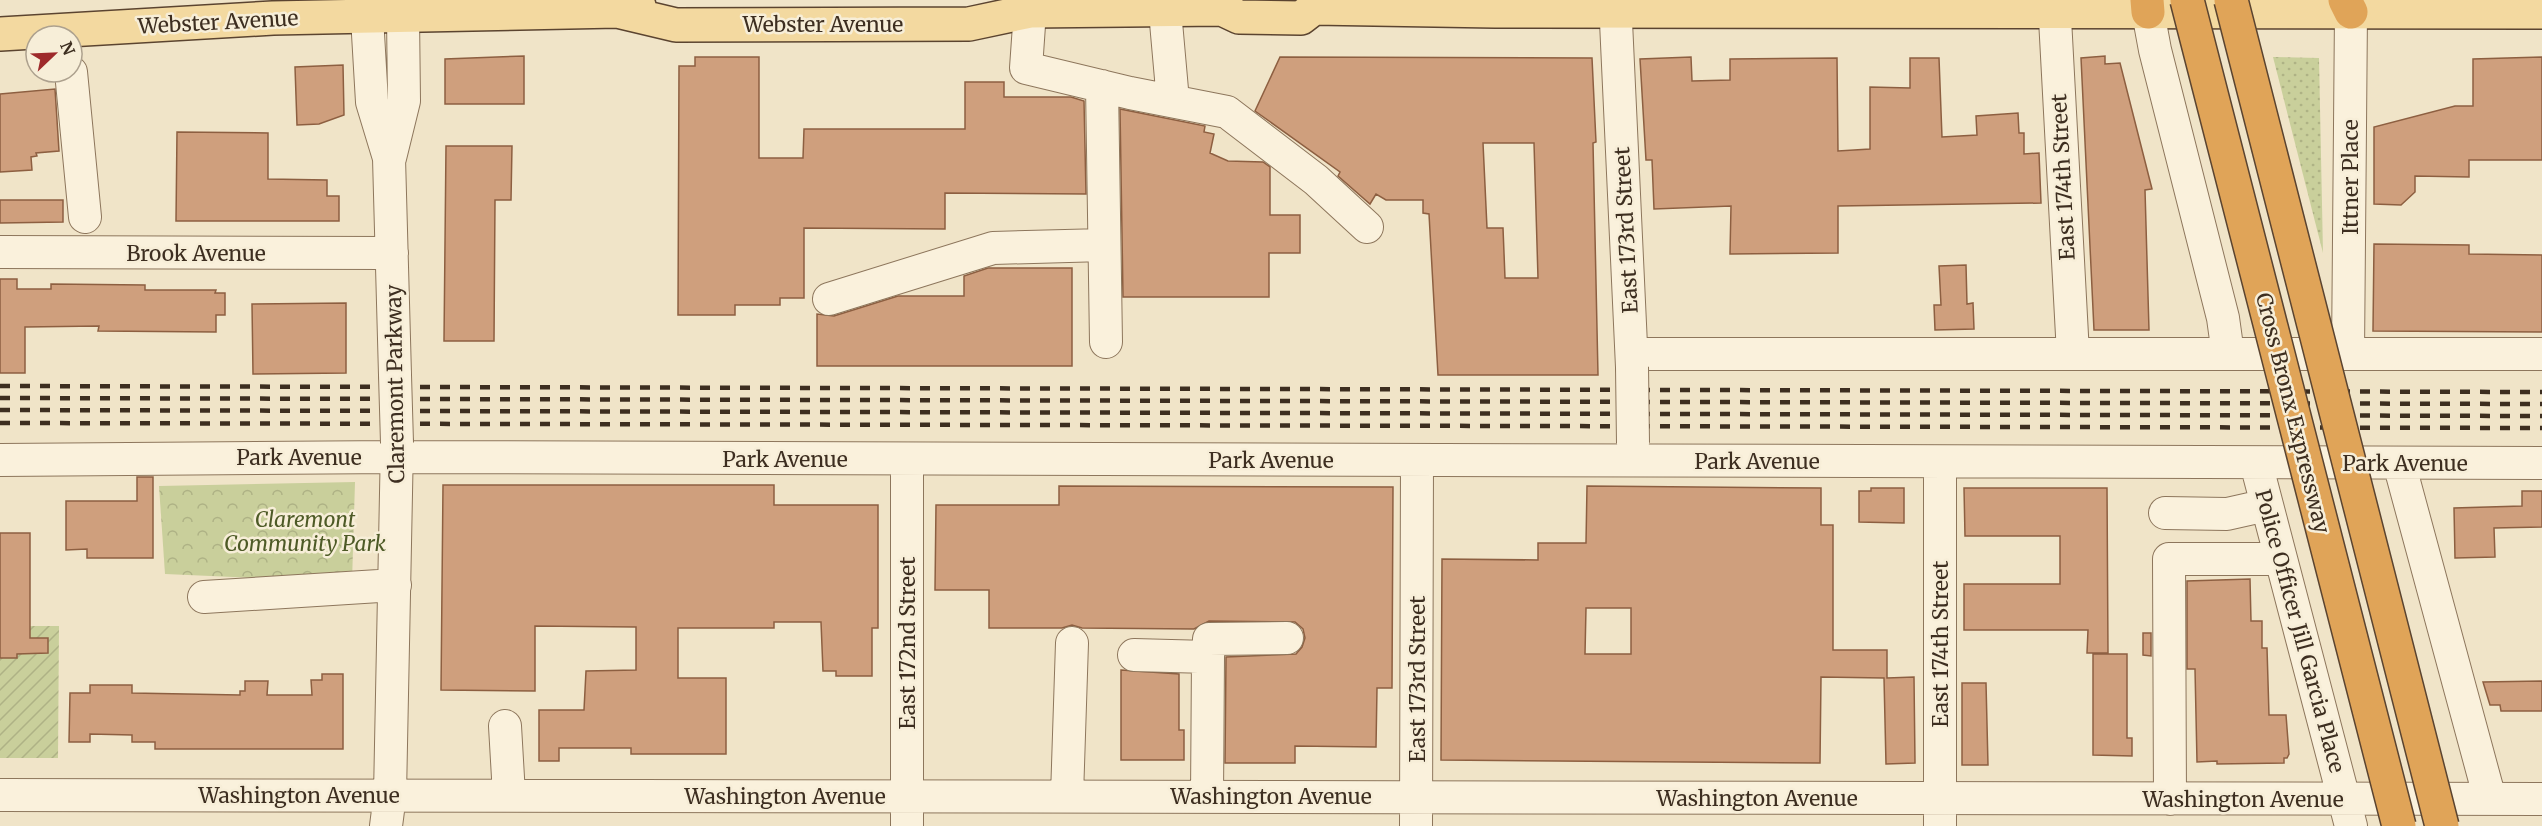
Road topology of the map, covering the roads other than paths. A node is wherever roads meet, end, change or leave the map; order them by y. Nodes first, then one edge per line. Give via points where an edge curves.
1 (665, 0) edge
2 (990, 0) edge
3 (2187, 0) edge
4 (2230, 0) edge
5 (1225, 3) edge
6 (1310, 4) edge
7 (2348, 4) edge
8 (1615, 6) edge
9 (2054, 6) edge
10 (2148, 6) edge
11 (2486, 6) edge
12 (365, 8) edge
13 (401, 8) edge
14 (279, 9) edge
15 (617, 11) junction
16 (1030, 11) junction
17 (1165, 11) junction
18 (821, 12) edge
19 (2542, 12) edge
20 (84, 31) edge
21 (0, 34) edge
22 (24, 34) edge
23 (72, 84) edge
24 (1102, 86) junction
25 (1173, 101) junction
26 (389, 158) junction
27 (85, 217) dead end
28 (1367, 227) dead end
29 (1104, 245) junction
30 (0, 252) edge
31 (392, 253) junction
32 (829, 299) dead end
33 (1106, 342) dead end
34 (2073, 354) junction
35 (2228, 354) junction
36 (2348, 354) junction
37 (2542, 354) edge
38 (1632, 361) junction
39 (397, 450) junction
40 (1633, 452) junction
41 (0, 460) edge
42 (907, 460) junction
43 (1417, 460) junction
44 (1940, 462) junction
45 (2256, 463) junction
46 (2399, 463) junction
47 (2542, 463) edge
48 (2267, 505) junction
49 (2165, 513) dead end
50 (2281, 559) junction
51 (395, 585) junction
52 (204, 597) dead end
53 (1287, 638) dead end
54 (1072, 643) dead end
55 (1134, 655) dead end
56 (1208, 657) junction
57 (505, 726) dead end
58 (0, 795) edge
59 (390, 795) junction
60 (509, 795) junction
61 (1067, 796) junction
62 (1207, 796) junction
63 (2170, 799) junction
64 (2490, 799) junction
65 (2542, 800) edge
66 (907, 811) edge
67 (1416, 811) edge
68 (1940, 812) edge
69 (2348, 812) edge
70 (386, 826) edge
71 (2399, 826) edge
72 (2442, 826) edge

1 - 15 main road, Webster Avenue
2 - 16 main road, Webster Avenue
3 - 71 highway, Cross Bronx Expressway, bridge
4 - 72 highway, Cross Bronx Expressway, bridge
5 - 6 main road, Webster Avenue via 1239,17 1301,18
5 - 17 main road, Webster Avenue
6 - 8 main road, Webster Avenue
7 - 10 main road, Webster Avenue
7 - 11 main road, Webster Avenue
7 - 36 street, Ittner Place
8 - 9 main road, Webster Avenue
8 - 38 street, East 173rd Street
9 - 10 main road, Webster Avenue
9 - 34 street, East 174th Street
10 - 35 street via 2155,50 2223,318
11 - 19 main road, Webster Avenue
12 - 13 main road, Webster Avenue
12 - 14 main road, Webster Avenue
12 - 26 street, Claremont Parkway via 372,102
13 - 15 main road, Webster Avenue
13 - 26 street, Claremont Parkway via 404,101
14 - 20 main road, Webster Avenue
15 - 18 main road, Webster Avenue via 676,25
16 - 17 main road, Webster Avenue
16 - 18 main road, Webster Avenue via 969,24
16 - 24 street via 1026,68
17 - 25 street
21 - 22 main road, Webster Avenue
23 - 27 street
24 - 25 street
24 - 29 street
25 - 28 street via 1227,112 1316,180
26 - 31 street, Claremont Parkway
29 - 32 street via 993,248
29 - 33 street
30 - 31 street, Brook Avenue
31 - 39 street, Claremont Parkway, bridge
34 - 35 street
34 - 38 street
35 - 36 street
36 - 37 street
38 - 40 street, East 173rd Street, bridge
39 - 41 street, Park Avenue
39 - 42 street, Park Avenue
39 - 51 street, Claremont Parkway
40 - 43 street, Park Avenue
40 - 44 street, Park Avenue
42 - 43 street, Park Avenue
42 - 66 street, East 172nd Street
43 - 67 street, East 173rd Street
44 - 45 street, Park Avenue
44 - 68 street, East 174th Street
45 - 46 street, Park Avenue
45 - 48 street, Police Officer Jill Garcia Place
46 - 47 street, Park Avenue
46 - 64 street
48 - 49 street via 2227,514
48 - 50 street, Police Officer Jill Garcia Place
50 - 63 street via 2169,560
50 - 69 street, Police Officer Jill Garcia Place
51 - 52 street
51 - 59 street, Claremont Parkway
53 - 56 street via 1209,639
54 - 61 street
55 - 56 street
56 - 62 street
57 - 60 street
58 - 59 street, Washington Avenue
59 - 60 street, Washington Avenue
59 - 70 street, Claremont Parkway
60 - 66 street, Washington Avenue
61 - 62 street, Washington Avenue
61 - 66 street, Washington Avenue
62 - 67 street, Washington Avenue
63 - 68 street, Washington Avenue
63 - 69 street, Washington Avenue
64 - 65 street, Washington Avenue
64 - 69 street, Washington Avenue
67 - 68 street, Washington Avenue

